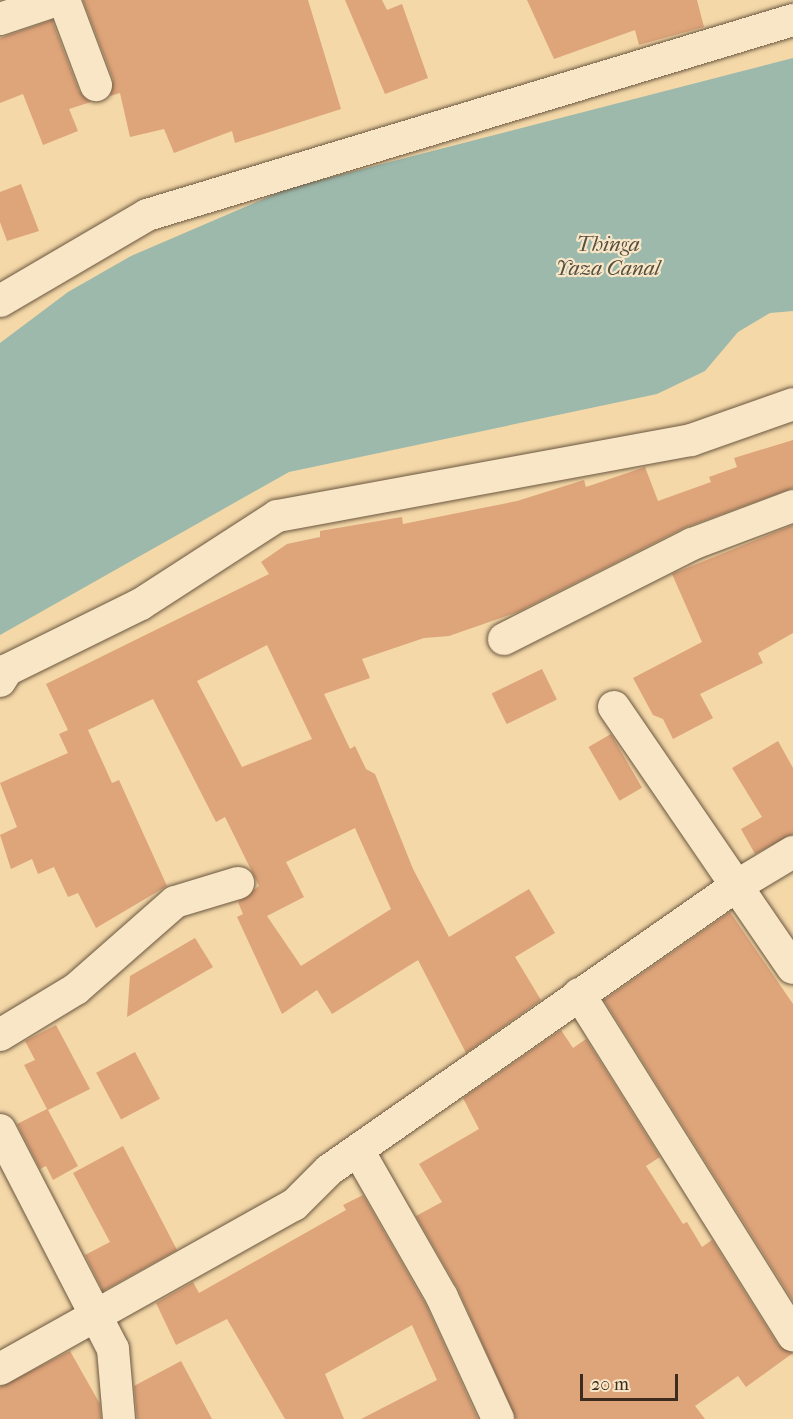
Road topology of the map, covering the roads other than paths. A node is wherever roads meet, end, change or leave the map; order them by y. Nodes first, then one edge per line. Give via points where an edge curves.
1 (57, 0) edge
2 (64, 0) edge
3 (0, 19) edge
4 (793, 20) edge
5 (96, 85) dead end
6 (0, 301) edge
7 (793, 404) edge
8 (793, 506) edge
9 (504, 639) dead end
10 (0, 681) edge
11 (614, 707) dead end
12 (793, 852) edge
13 (238, 883) dead end
14 (734, 888) junction
15 (793, 968) edge
16 (579, 994) junction
17 (0, 1035) edge
18 (0, 1130) edge
19 (359, 1152) junction
20 (98, 1317) junction
21 (793, 1335) edge
22 (0, 1369) edge
23 (119, 1419) edge
24 (498, 1419) edge

1 - 3 street
2 - 5 street
4 - 6 street via 147,215
7 - 10 street via 691,440 277,516 141,603 7,670
8 - 9 street via 692,544
11 - 14 street
12 - 14 street
13 - 17 street via 175,902 76,989
14 - 15 street
14 - 16 street
16 - 19 street
16 - 21 street
18 - 20 street
19 - 20 street via 328,1170 294,1205 139,1289
19 - 24 street via 442,1297
20 - 22 street
20 - 23 street via 113,1349

